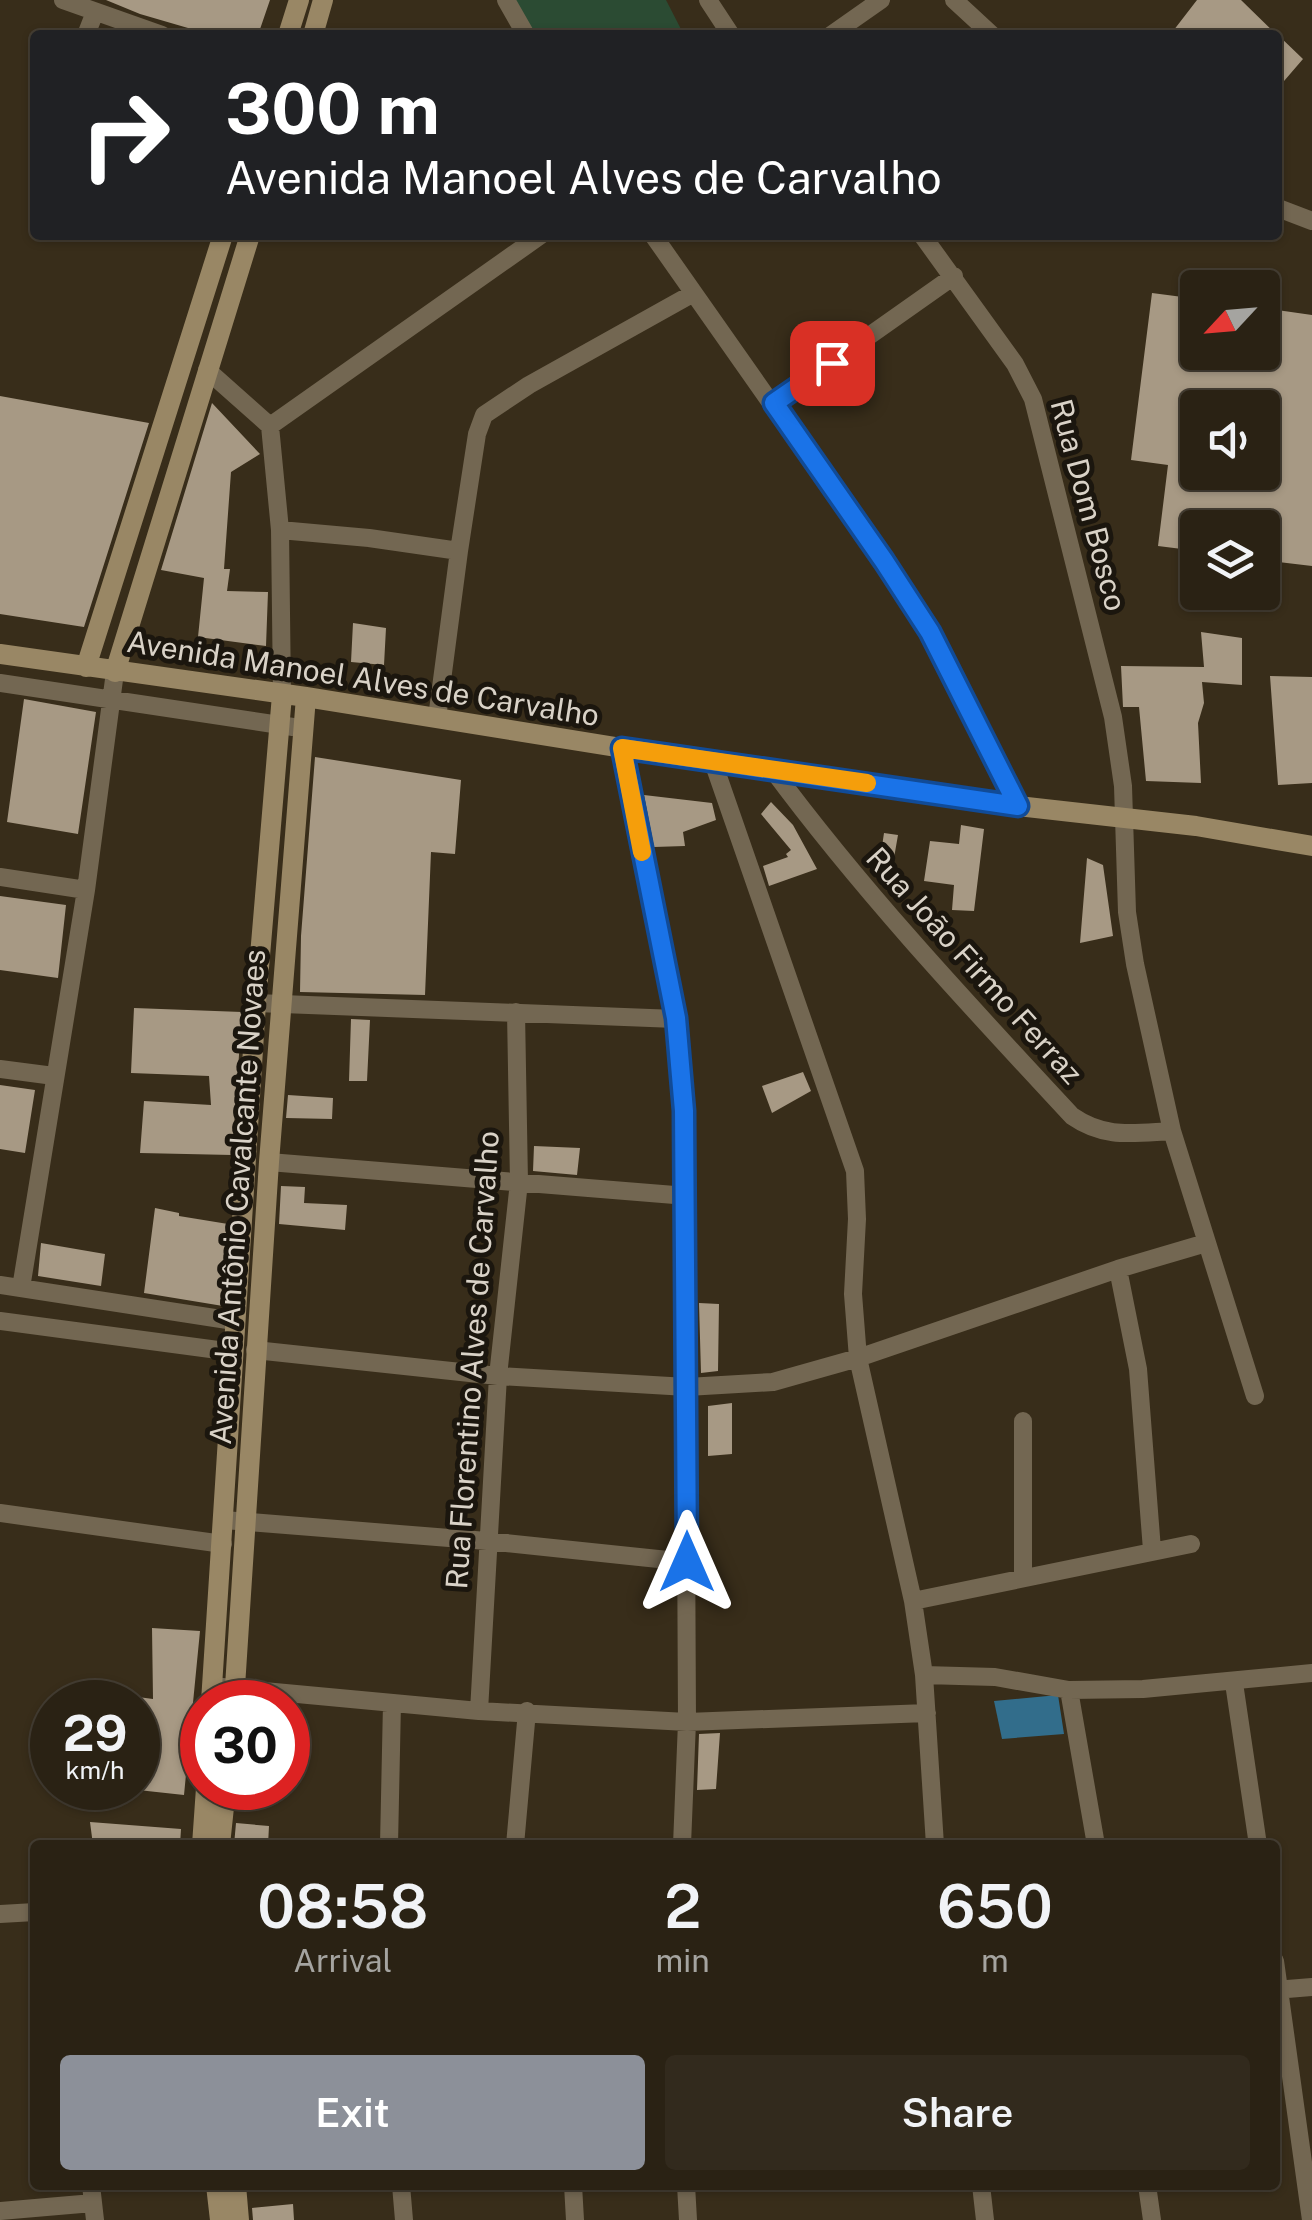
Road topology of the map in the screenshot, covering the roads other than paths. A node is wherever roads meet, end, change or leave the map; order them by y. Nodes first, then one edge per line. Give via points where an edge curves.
1 (63, 0) edge
2 (299, 0) edge
3 (323, 0) edge
4 (506, 0) edge
5 (708, 0) edge
6 (880, 0) edge
7 (954, 0) edge
8 (95, 12) junction
9 (88, 30) edge
10 (147, 30) edge
11 (290, 30) edge
12 (314, 30) edge
13 (523, 30) edge
14 (728, 30) edge
15 (838, 30) edge
16 (987, 30) edge
17 (1282, 210) edge
18 (1312, 221) edge
19 (222, 240) edge
20 (248, 240) edge
21 (534, 240) edge
22 (656, 240) edge
23 (926, 240) edge
24 (954, 276) junction
25 (692, 294) junction
26 (207, 370) junction
27 (774, 403) junction
28 (165, 414) junction
29 (191, 423) junction
30 (270, 426) junction
31 (280, 530) junction
32 (459, 551) junction
33 (0, 654) edge
34 (86, 667) junction
35 (115, 672) junction
36 (0, 683) edge
37 (282, 695) junction
38 (306, 697) junction
39 (111, 699) junction
40 (437, 718) junction
41 (280, 726) junction
42 (304, 728) junction
43 (622, 748) junction
44 (712, 759) junction
45 (772, 769) junction
46 (1018, 806) junction
47 (1124, 819) junction
48 (1312, 846) edge
49 (0, 876) edge
50 (86, 890) junction
51 (256, 1003) junction
52 (282, 1004) junction
53 (516, 1012) junction
54 (676, 1018) junction
55 (0, 1069) edge
56 (54, 1076) junction
57 (250, 1110) junction
58 (273, 1114) junction
59 (1172, 1131) junction
60 (268, 1162) junction
61 (519, 1182) junction
62 (687, 1196) junction
63 (1206, 1243) junction
64 (1118, 1269) junction
65 (0, 1285) edge
66 (20, 1288) junction
67 (234, 1320) junction
68 (0, 1321) edge
69 (256, 1350) junction
70 (233, 1352) junction
71 (858, 1358) junction
72 (498, 1376) junction
73 (687, 1387) junction
74 (1255, 1396) dead end
75 (1023, 1421) dead end
76 (0, 1513) edge
77 (234, 1521) junction
78 (487, 1541) junction
79 (223, 1544) junction
80 (1191, 1544) dead end
81 (1152, 1550) junction
82 (687, 1562) junction
83 (1024, 1578) junction
84 (913, 1602) junction
85 (1312, 1674) edge
86 (924, 1675) junction
87 (213, 1680) edge
88 (235, 1680) edge
89 (1234, 1683) junction
90 (1069, 1690) junction
91 (310, 1700) edge
92 (392, 1704) junction
93 (479, 1710) junction
94 (527, 1711) junction
95 (927, 1714) junction
96 (687, 1722) junction
97 (204, 1810) edge
98 (224, 1810) edge
99 (202, 1840) edge
100 (221, 1840) edge
101 (389, 1840) edge
102 (515, 1840) edge
103 (682, 1840) edge
104 (935, 1840) edge
105 (1095, 1840) edge
106 (1257, 1840) edge
107 (30, 1912) edge
108 (0, 1914) edge
109 (1312, 1987) edge
110 (1280, 1990) edge
111 (1280, 2010) edge
112 (217, 2190) edge
113 (236, 2190) edge
114 (401, 2190) edge
115 (572, 2190) edge
116 (686, 2190) edge
117 (982, 2190) edge
118 (1149, 2190) edge
119 (93, 2202) edge
120 (0, 2211) edge
121 (220, 2220) edge
122 (239, 2220) edge
123 (404, 2220) edge
124 (575, 2220) edge
125 (688, 2220) edge
126 (985, 2220) edge
127 (1152, 2220) edge
128 (1311, 2220) edge

1 - 8 street
2 - 11 street
3 - 12 street
4 - 13 street
5 - 14 street
6 - 15 street
7 - 16 street
8 - 9 street
8 - 10 street
17 - 18 street
19 - 28 street
20 - 26 street
21 - 30 street
22 - 25 street
23 - 24 street, Rua Dom Bosco
24 - 27 street
24 - 47 street, Rua Dom Bosco via 1033,399 1103,666
25 - 27 street
25 - 32 street via 484,415
26 - 29 street
26 - 30 street
27 - 46 street via 930,632
28 - 29 street
28 - 34 street
29 - 35 street
30 - 31 street
31 - 32 street
31 - 37 street
32 - 40 street
33 - 34 street, Avenida Manoel Alves de Carvalho
34 - 35 street, Avenida Manoel Alves de Carvalho
35 - 37 street, Avenida Manoel Alves de Carvalho
35 - 39 street
36 - 39 street, Avenida Manoel Alves de Carvalho
37 - 38 street, Avenida Manoel Alves de Carvalho
37 - 41 street
38 - 40 street, Avenida Manoel Alves de Carvalho
38 - 42 street, Avenida Antônio Cavalcante Novaes
39 - 41 street, Avenida Manoel Alves de Carvalho
39 - 50 street
40 - 43 street, Avenida Manoel Alves de Carvalho
41 - 42 street, Avenida Manoel Alves de Carvalho
41 - 51 street
42 - 52 street, Avenida Antônio Cavalcante Novaes
43 - 44 street, Avenida Manoel Alves de Carvalho
43 - 54 street
44 - 45 street, Avenida Manoel Alves de Carvalho
44 - 71 street via 856,1171
45 - 46 street, Avenida Manoel Alves de Carvalho
45 - 59 street, Rua João Firmo Ferraz via 927,958 1072,1116 1107,1133
46 - 47 street, Avenida Manoel Alves de Carvalho
47 - 48 street, Avenida Manoel Alves de Carvalho
47 - 59 street, Rua Dom Bosco via 1135,964
49 - 50 street
50 - 56 street
51 - 52 street
51 - 57 street
52 - 53 street
52 - 58 street, Avenida Antônio Cavalcante Novaes
53 - 54 street
53 - 61 street, Rua Florentino Alves de Carvalho
54 - 62 street
55 - 56 street
56 - 66 street
57 - 58 street
57 - 67 street
58 - 60 street, Avenida Antônio Cavalcante Novaes
59 - 63 street, Rua Dom Bosco
60 - 61 street
60 - 69 street, Avenida Antônio Cavalcante Novaes
61 - 62 street
61 - 72 street, Rua Florentino Alves de Carvalho
62 - 73 street
63 - 64 street
63 - 74 street, Rua Dom Bosco
64 - 71 street
64 - 81 street via 1138,1368
65 - 66 street
66 - 67 street
67 - 70 street
68 - 70 street
69 - 72 street
69 - 77 street, Avenida Antônio Cavalcante Novaes
70 - 77 street
71 - 73 street via 773,1382
71 - 84 street
72 - 73 street
72 - 78 street, Rua Florentino Alves de Carvalho
73 - 82 street
75 - 83 street
76 - 79 street
77 - 78 street
77 - 79 street
77 - 88 street, Avenida Antônio Cavalcante Novaes
78 - 82 street
78 - 93 street, Rua Florentino Alves de Carvalho
79 - 87 street
80 - 81 street
81 - 83 street
82 - 96 street
83 - 84 street
84 - 86 street
85 - 89 street
86 - 90 street via 996,1677
86 - 95 street
89 - 90 street
89 - 106 street
90 - 105 street
91 - 92 street
92 - 93 street
92 - 101 street
93 - 94 street
94 - 96 street
94 - 102 street
95 - 96 street
95 - 104 street
96 - 103 street
97 - 99 street
98 - 100 street
107 - 108 street
109 - 110 street
111 - 128 street
112 - 121 street
113 - 122 street
114 - 123 street
115 - 124 street
116 - 125 street
117 - 126 street
118 - 127 street
119 - 120 street

